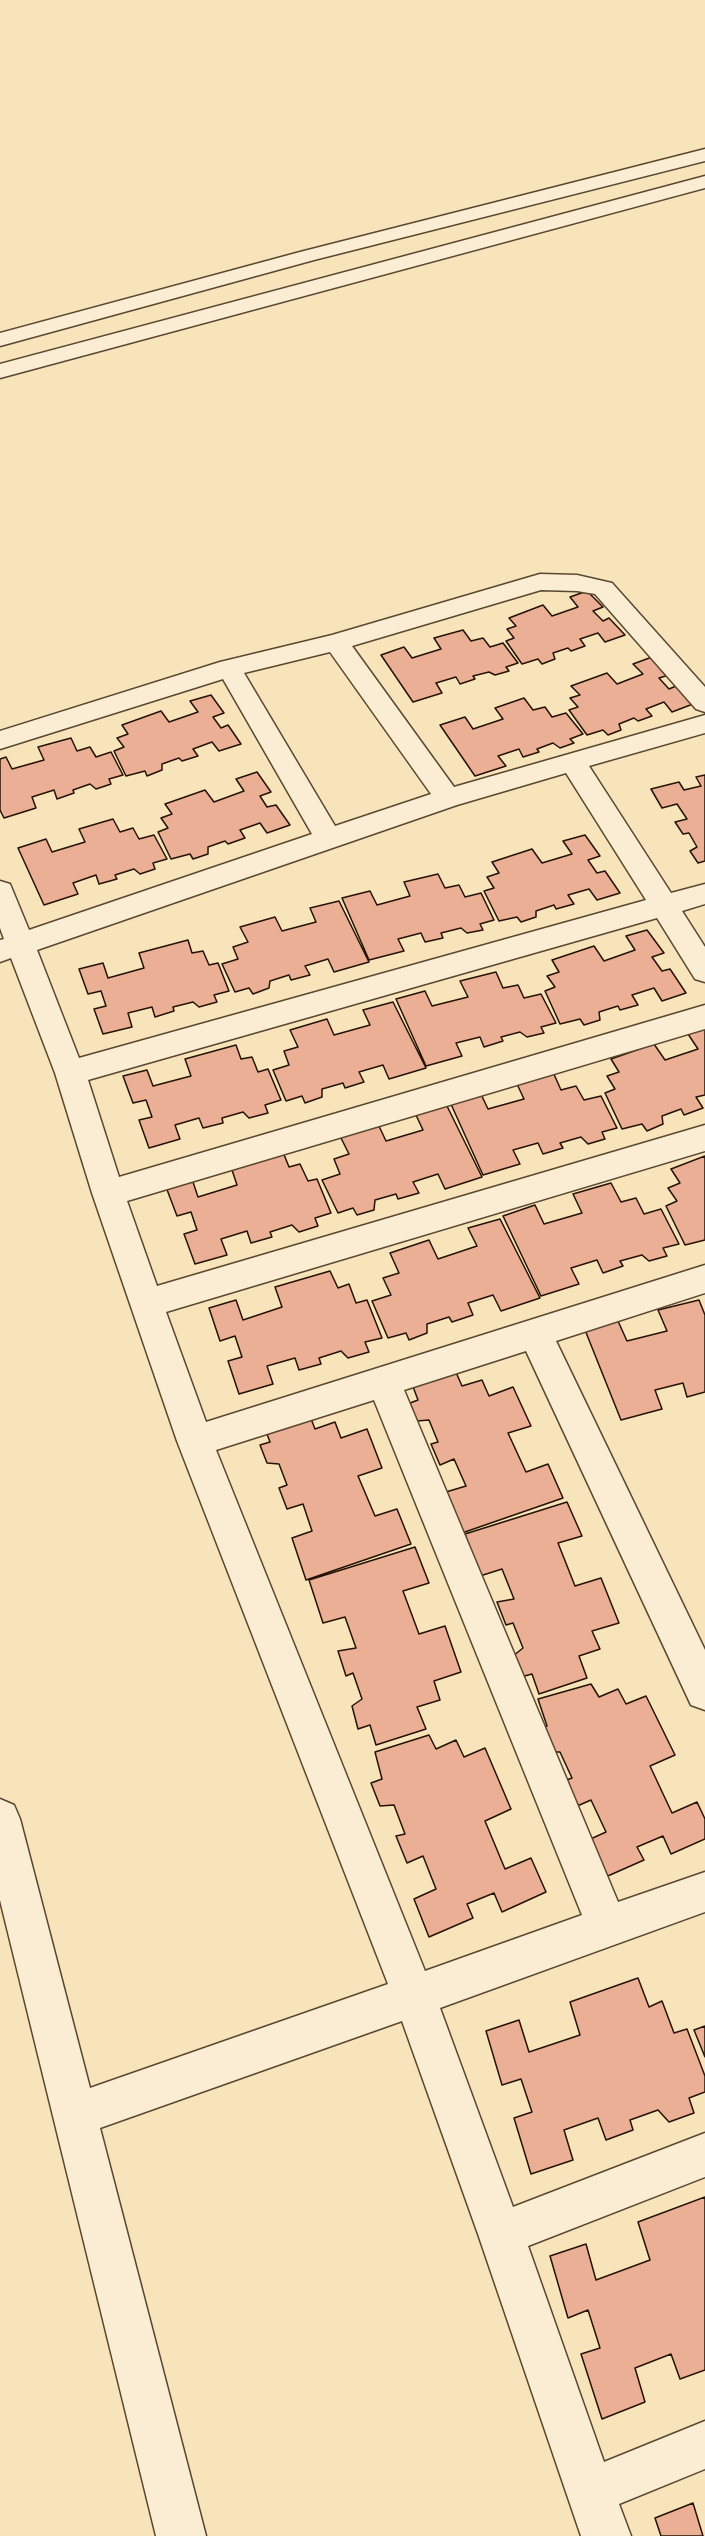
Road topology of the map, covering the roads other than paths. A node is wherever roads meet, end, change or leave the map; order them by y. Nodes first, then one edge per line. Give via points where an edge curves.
1 (705, 155) edge
2 (705, 182) edge
3 (0, 340) edge
4 (0, 371) edge
5 (336, 642) junction
6 (229, 668) junction
7 (705, 703) edge
8 (705, 724) edge
9 (0, 740) edge
10 (573, 762) junction
11 (448, 798) junction
12 (328, 838) junction
13 (0, 891) edge
14 (705, 894) edge
15 (664, 906) junction
16 (10, 949) edge
17 (705, 971) edge
18 (705, 1017) edge
19 (69, 1073) junction
20 (705, 1138) edge
21 (108, 1193) junction
22 (705, 1279) edge
23 (147, 1303) junction
24 (535, 1334) junction
25 (384, 1382) junction
26 (195, 1442) junction
27 (705, 1691) edge
28 (0, 1819) edge
29 (705, 1892) edge
30 (607, 1925) junction
31 (414, 1996) junction
32 (75, 2115) junction
33 (705, 2155) edge
34 (501, 2234) junction
35 (705, 2445) edge
36 (590, 2492) junction
37 (181, 2536) edge
38 (606, 2536) edge

1 - 3 street via 318,253
2 - 4 street
5 - 6 street
5 - 7 street via 540,582 577,583 603,588
5 - 11 street
6 - 9 street
6 - 12 street
8 - 10 street
10 - 11 street
10 - 15 street
11 - 12 street
12 - 16 street
13 - 16 street
14 - 15 street
15 - 17 street
15 - 19 street
16 - 19 street
18 - 21 street
19 - 21 street
20 - 23 street
21 - 23 street
22 - 24 street
23 - 26 street
24 - 25 street
24 - 27 street
25 - 26 street
25 - 30 street
26 - 31 street
28 - 32 street
29 - 30 street
30 - 31 street
31 - 32 street
31 - 34 street
32 - 37 street
33 - 34 street
34 - 36 street
35 - 36 street
36 - 38 street

